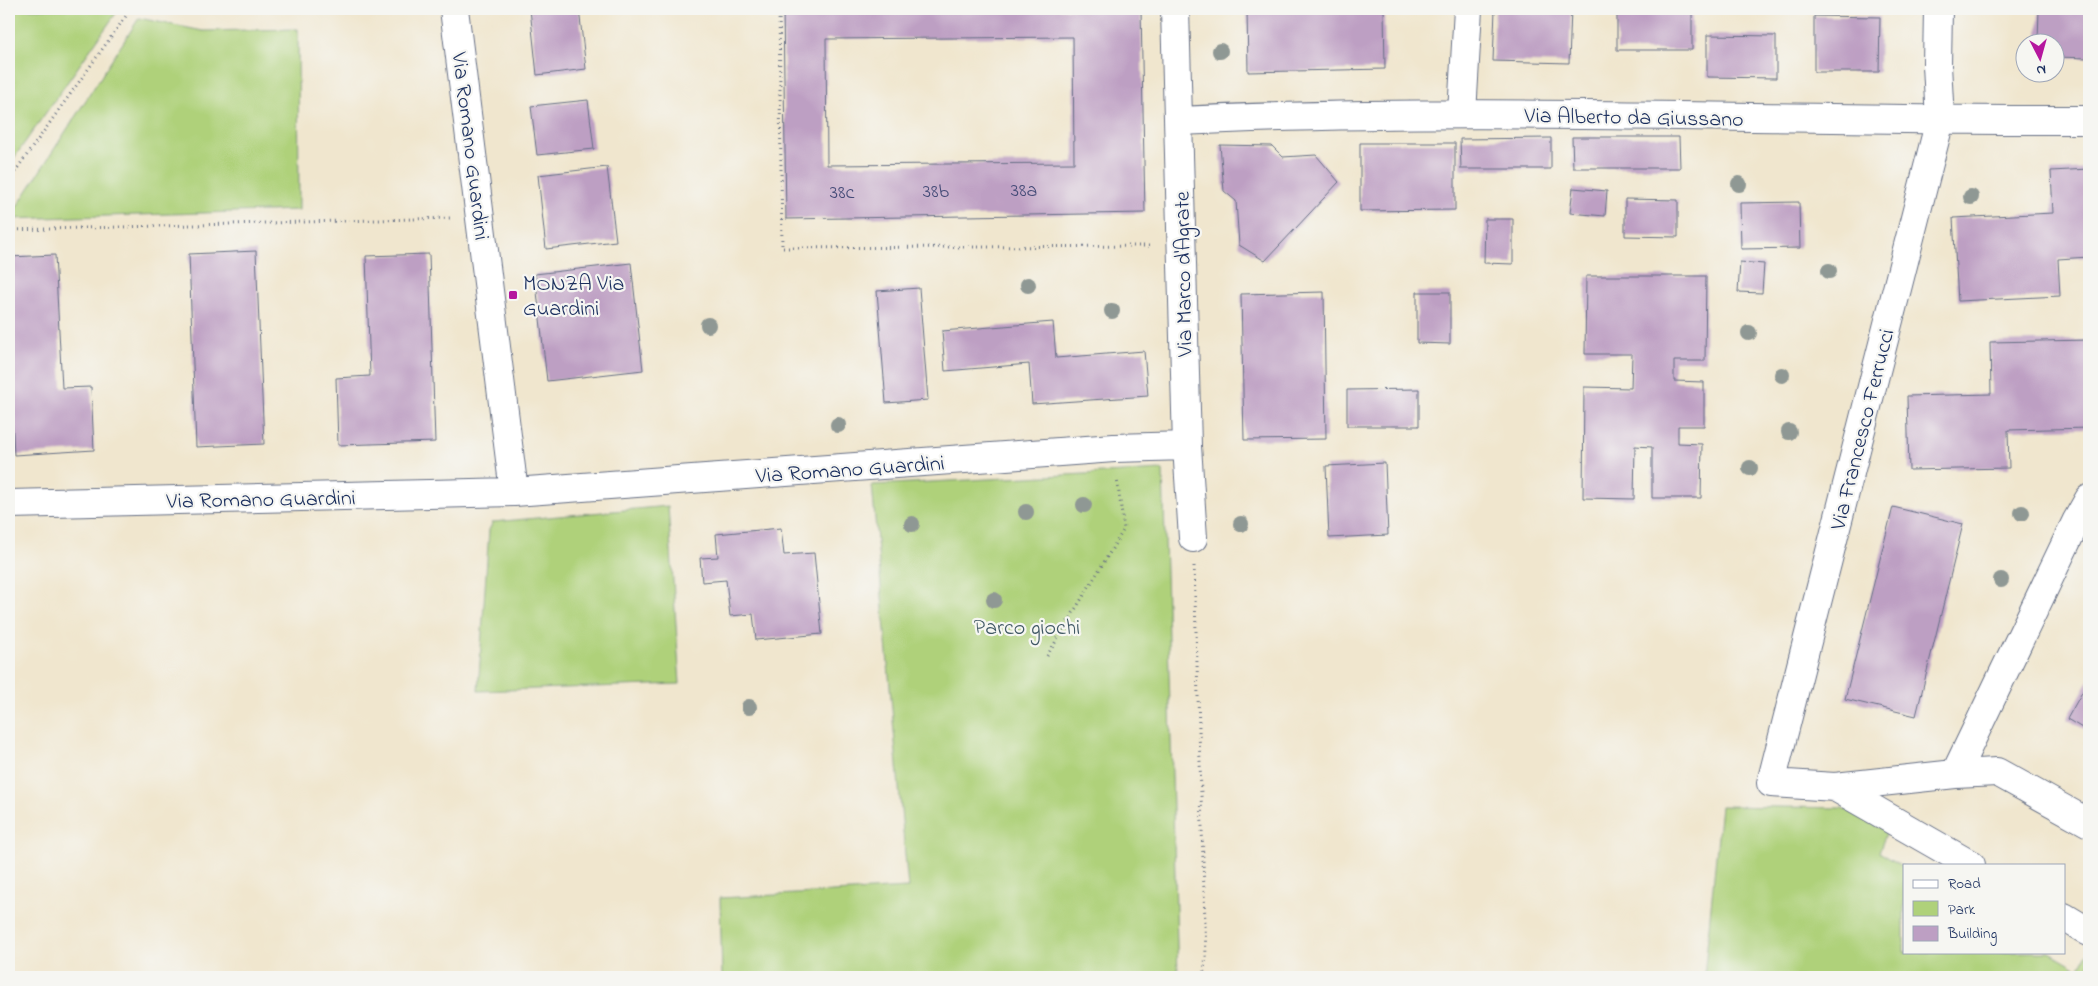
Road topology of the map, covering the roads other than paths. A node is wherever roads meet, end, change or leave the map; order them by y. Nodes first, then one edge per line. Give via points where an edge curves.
1 (454, 9) edge
2 (1175, 9) edge
3 (1468, 9) edge
4 (1938, 9) edge
5 (1462, 114) junction
6 (1940, 120) junction
7 (2089, 120) edge
8 (1179, 121) junction
9 (1187, 446) junction
10 (514, 492) junction
11 (2089, 499) edge
12 (9, 504) edge
13 (1193, 538) road end
14 (1955, 774) junction
15 (1835, 787) junction
16 (2089, 824) edge
17 (1969, 864) edge
18 (2066, 918) edge
19 (2089, 932) edge

1 - 10 street, Via Romano Guardini
2 - 8 street, Via Marco d'Agrate
3 - 5 street
4 - 6 street, Via Francesco Ferrucci
5 - 6 street, Via Alberto da Giussano
5 - 8 street, Via Alberto da Giussano
6 - 7 street, Via Alberto da Giussano
6 - 15 street, Via Francesco Ferrucci via 1771,783
8 - 9 street, Via Marco d'Agrate
9 - 10 street, Via Romano Guardini via 1114,448
9 - 13 street, Via Marco d'Agrate
10 - 12 street, Via Romano Guardini
11 - 14 street
14 - 15 street, Via Francesco Ferrucci
14 - 16 street, Via Francesco Ferrucci via 1997,772
15 - 17 street, Via Francesco Ferrucci
18 - 19 street

